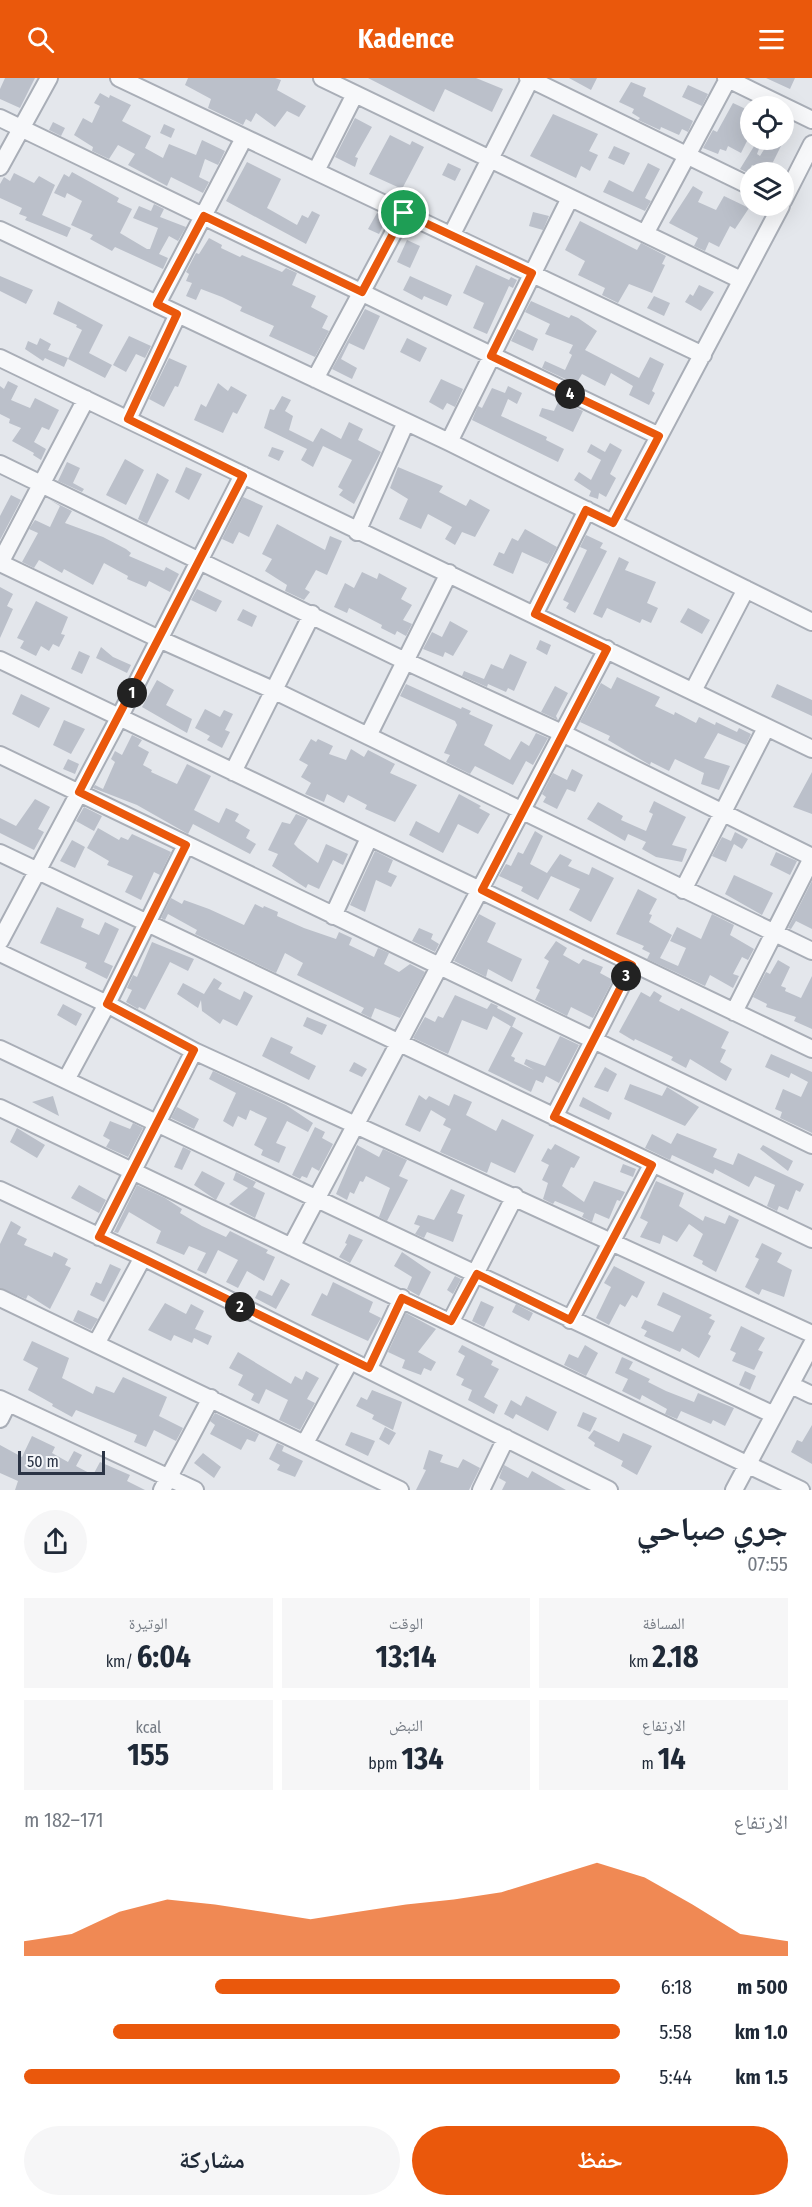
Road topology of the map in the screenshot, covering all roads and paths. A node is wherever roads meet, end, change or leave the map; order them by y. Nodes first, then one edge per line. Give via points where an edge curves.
1 (49, 78) edge
2 (119, 78) edge
3 (322, 78) edge
4 (530, 78) edge
5 (727, 79) edge
6 (355, 94) junction
7 (0, 118) edge
8 (812, 120) edge
9 (21, 128) junction
10 (244, 138) junction
11 (812, 144) edge
12 (689, 154) junction
13 (491, 159) junction
14 (0, 167) edge
15 (316, 171) junction
16 (794, 179) edge
17 (740, 181) edge
18 (570, 198) junction
19 (404, 213) junction
20 (204, 216) junction
21 (776, 216) edge
22 (0, 230) edge
23 (646, 232) junction
24 (452, 234) junction
25 (532, 273) junction
26 (741, 280) junction
27 (362, 292) junction
28 (157, 304) junction
29 (177, 314) junction
30 (703, 355) junction
31 (491, 356) junction
32 (0, 358) edge
33 (315, 379) junction
34 (86, 399) junction
35 (128, 419) junction
36 (406, 422) junction
37 (659, 436) junction
38 (449, 442) junction
39 (0, 464) edge
40 (243, 476) junction
41 (42, 484) junction
42 (586, 510) junction
43 (613, 523) junction
44 (357, 532) junction
45 (199, 560) junction
46 (0, 563) edge
47 (449, 573) junction
48 (746, 589) junction
49 (312, 614) junction
50 (535, 614) junction
51 (812, 622) edge
52 (159, 639) junction
53 (607, 649) junction
54 (0, 660) edge
55 (404, 660) junction
56 (273, 690) junction
57 (693, 691) junction
58 (119, 718) junction
59 (766, 728) junction
60 (562, 733) junction
61 (368, 736) junction
62 (812, 750) edge
63 (0, 755) edge
64 (233, 772) junction
65 (79, 792) junction
66 (523, 811) junction
67 (722, 814) junction
68 (369, 838) junction
69 (186, 845) junction
70 (0, 853) edge
71 (812, 857) edge
72 (39, 872) junction
73 (482, 890) junction
74 (683, 890) junction
75 (7, 912) edge
76 (333, 916) junction
77 (148, 923) junction
78 (772, 932) junction
79 (0, 941) edge
80 (812, 951) edge
81 (0, 952) edge
82 (632, 965) junction
83 (440, 967) junction
84 (107, 1004) junction
85 (734, 1012) junction
86 (592, 1041) junction
87 (397, 1042) junction
88 (0, 1049) edge
89 (812, 1049) edge
90 (194, 1050) junction
91 (66, 1080) junction
92 (0, 1108) edge
93 (554, 1117) junction
94 (157, 1123) junction
95 (355, 1124) junction
96 (812, 1145) edge
97 (652, 1165) junction
98 (131, 1172) junction
99 (0, 1190) edge
100 (515, 1196) junction
101 (316, 1199) junction
102 (99, 1237) junction
103 (812, 1239) edge
104 (612, 1243) junction
105 (291, 1246) junction
106 (143, 1257) junction
107 (477, 1274) junction
108 (0, 1298) edge
109 (402, 1298) junction
110 (570, 1320) junction
111 (451, 1321) junction
112 (812, 1334) edge
113 (96, 1344) junction
114 (812, 1344) edge
115 (350, 1361) junction
116 (369, 1368) junction
117 (791, 1385) junction
118 (812, 1395) edge
119 (211, 1398) junction
120 (4, 1401) edge
121 (774, 1415) junction
122 (0, 1419) edge
123 (506, 1438) junction
124 (305, 1443) junction
125 (748, 1466) junction
126 (165, 1483) edge
127 (195, 1490) edge
128 (400, 1490) edge
129 (481, 1490) edge
130 (609, 1490) edge
131 (734, 1490) edge
132 (801, 1490) edge

1 - 9 street
2 - 10 street
3 - 6 street
4 - 12 street
4 - 13 street
5 - 8 street
5 - 12 street
6 - 13 street
6 - 15 street
7 - 9 street
9 - 14 street
9 - 20 street
10 - 15 street
10 - 20 street
11 - 16 street
12 - 17 street
12 - 23 street
13 - 18 street
13 - 24 street
15 - 19 street
18 - 23 street
18 - 25 street
19 - 24 street
19 - 27 street
20 - 27 street
20 - 28 street
21 - 26 street
22 - 28 street
23 - 26 street
24 - 25 street
25 - 30 street
25 - 31 street
26 - 30 street
27 - 31 street
27 - 33 street
28 - 29 street
29 - 33 street
29 - 35 street
30 - 37 street
31 - 37 street
31 - 38 street
32 - 34 street
33 - 36 street
34 - 35 street
34 - 41 street
35 - 40 street
36 - 38 street
36 - 44 street
37 - 43 street
38 - 42 street
39 - 41 street
40 - 44 street
40 - 45 street
41 - 45 street
41 - 46 street
42 - 43 street
42 - 50 street
43 - 48 street
44 - 47 street
45 - 49 street
45 - 52 street
46 - 52 street
47 - 50 street
47 - 55 street
48 - 51 street
48 - 57 street
49 - 55 street
49 - 56 street
50 - 53 street
52 - 56 street
52 - 58 street
53 - 57 street
53 - 60 street
54 - 58 street
55 - 60 street
55 - 61 street
56 - 61 street
56 - 64 street
57 - 59 street
58 - 64 street
58 - 65 street
59 - 62 street
59 - 67 street
60 - 66 street
60 - 67 street
61 - 66 street
63 - 65 street
64 - 68 street
65 - 69 street
65 - 72 street
66 - 73 street
66 - 74 street
67 - 71 street
67 - 74 street
68 - 73 street
68 - 76 street
69 - 76 street
69 - 77 street
70 - 72 street
71 - 78 street
72 - 75 street
72 - 77 street
73 - 82 street
73 - 83 street
74 - 78 street
75 - 79 street
76 - 83 street
77 - 84 street
77 - 87 street
78 - 80 street
78 - 85 street
81 - 84 street
82 - 85 street
82 - 86 street
83 - 86 street
83 - 87 street
84 - 90 street
84 - 91 street
85 - 89 street
86 - 93 street
86 - 96 street
87 - 93 street
87 - 95 street
88 - 91 street
90 - 94 street
90 - 95 street
91 - 94 street
92 - 98 street
93 - 97 street
94 - 98 street
94 - 101 street
95 - 100 street
95 - 101 street
97 - 103 street
97 - 104 street
98 - 102 street
98 - 105 street
99 - 102 street
100 - 104 street
100 - 107 street
101 - 105 street
101 - 107 street
102 - 106 street
104 - 110 street
104 - 112 street
105 - 109 street
106 - 113 street
106 - 115 street
107 - 110 street
107 - 111 street
108 - 113 street
109 - 111 street
109 - 116 street
110 - 121 street
111 - 125 street
113 - 119 street
114 - 117 street
115 - 116 street
115 - 124 street
116 - 123 street
117 - 118 street
117 - 121 street
119 - 124 street
119 - 126 street
120 - 122 street
120 - 126 street
121 - 125 street
123 - 129 street
123 - 130 street
124 - 128 street
125 - 131 street
125 - 132 street
126 - 127 street

